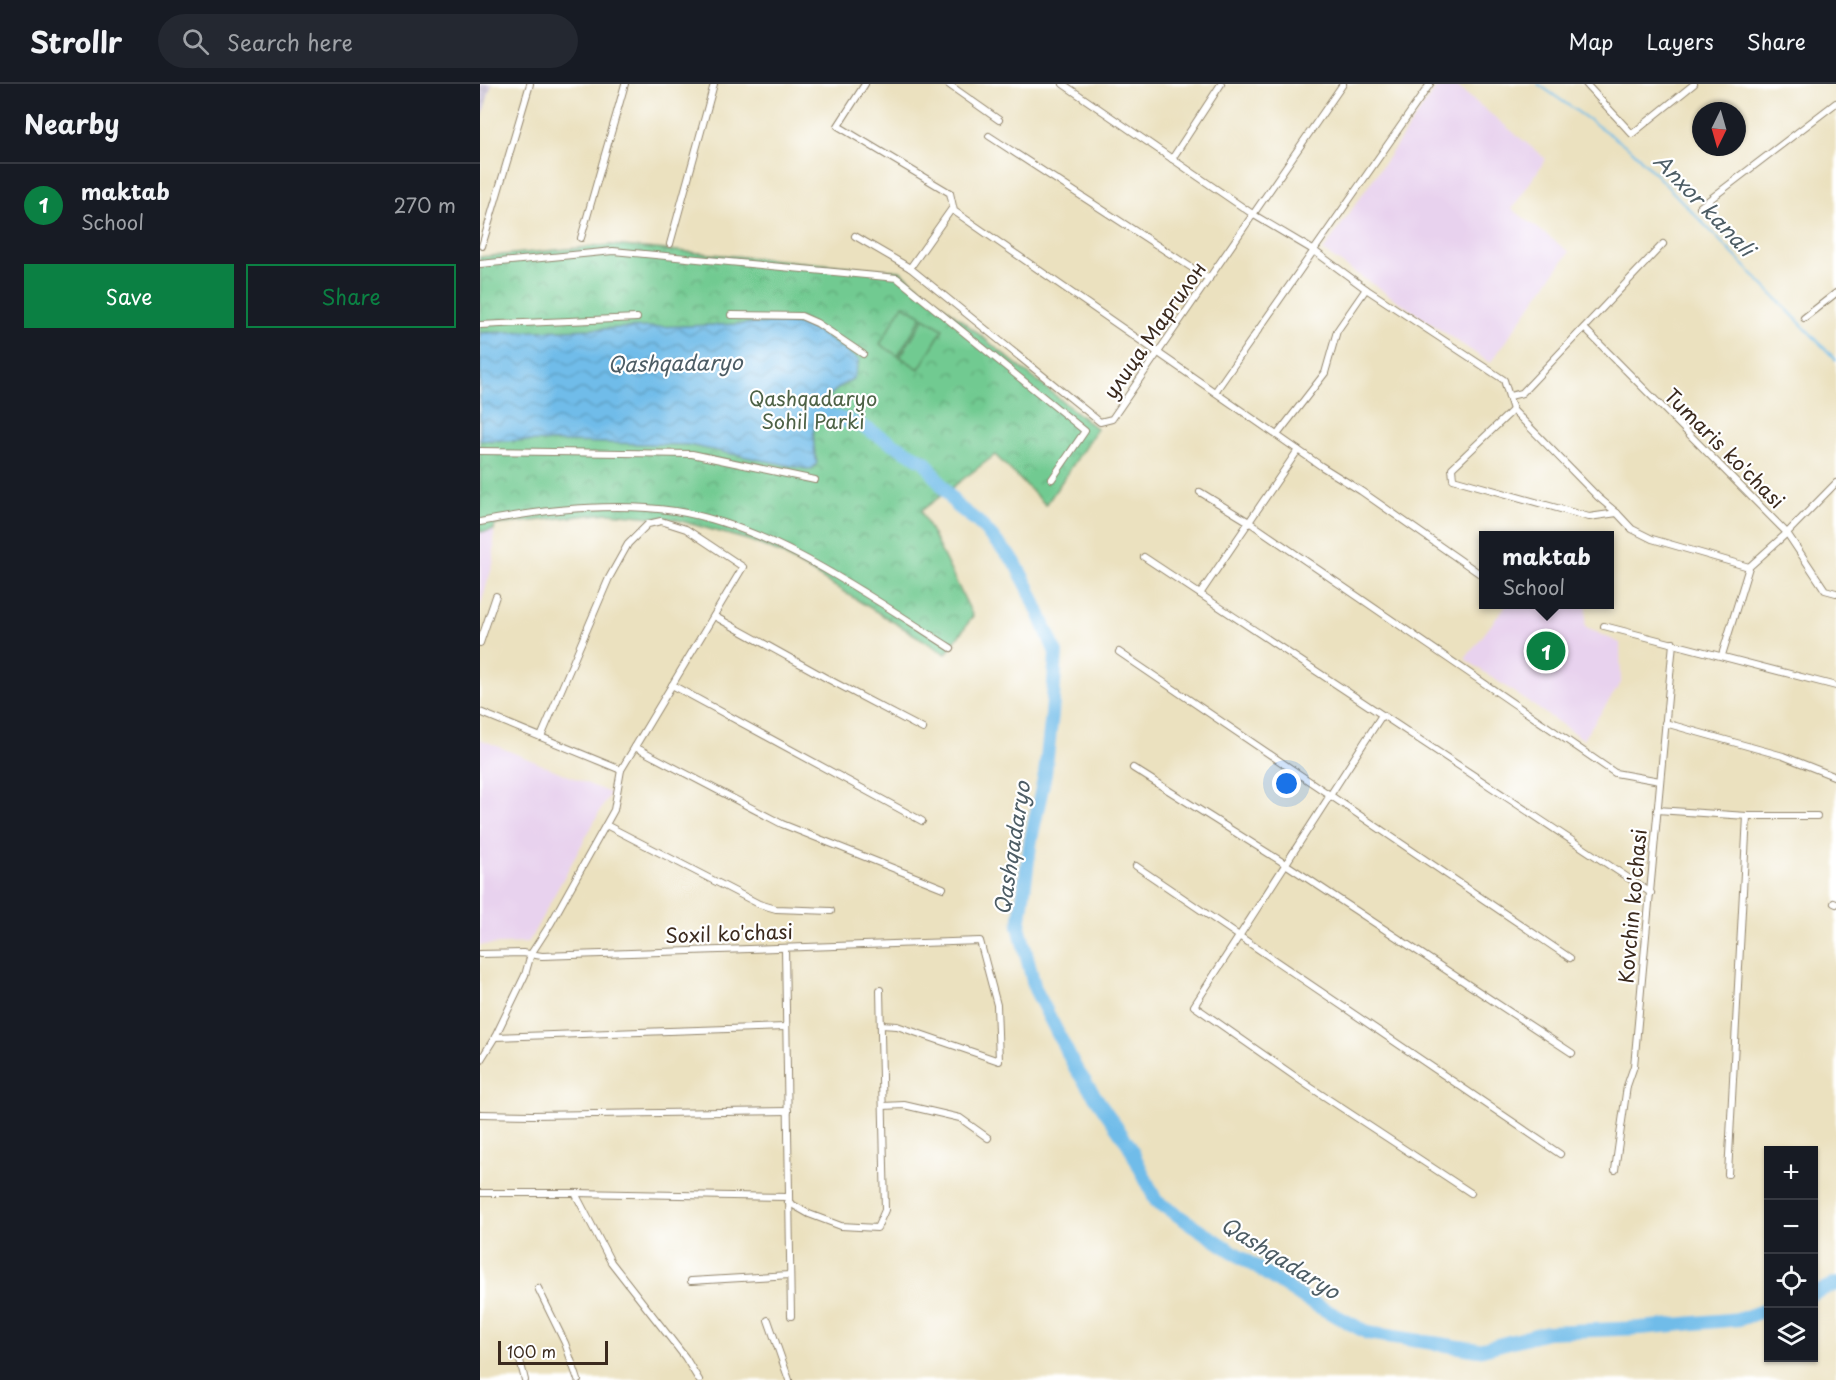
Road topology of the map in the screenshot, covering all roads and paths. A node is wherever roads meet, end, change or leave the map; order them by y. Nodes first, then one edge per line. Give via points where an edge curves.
1 (530, 84) edge
2 (625, 84) edge
3 (714, 84) edge
4 (865, 84) edge
5 (948, 84) edge
6 (1063, 84) edge
7 (1221, 84) edge
8 (1344, 84) edge
9 (1430, 84) edge
10 (1586, 84) edge
11 (1694, 84) edge
12 (1836, 103) edge
13 (999, 120) dead end
14 (989, 136) dead end
15 (1172, 159) junction
16 (953, 207) junction
17 (1700, 207) dead end
18 (1254, 214) junction
19 (855, 236) dead end
20 (581, 238) dead end
21 (670, 243) dead end
22 (1663, 244) dead end
23 (482, 246) dead end
24 (1313, 250) junction
25 (480, 264) edge
26 (910, 268) junction
27 (1209, 279) junction
28 (1366, 289) junction
29 (1836, 293) edge
30 (731, 315) dead end
31 (637, 318) dead end
32 (1804, 318) dead end
33 (480, 325) edge
34 (1584, 328) junction
35 (1159, 352) junction
36 (863, 354) dead end
37 (1215, 392) junction
38 (1510, 396) junction
39 (1513, 410) junction
40 (1277, 435) junction
41 (1298, 450) junction
42 (480, 451) edge
43 (1052, 479) dead end
44 (815, 480) dead end
45 (1836, 483) edge
46 (1200, 492) dead end
47 (1617, 513) junction
48 (480, 522) edge
49 (1248, 522) junction
50 (1787, 533) junction
51 (1144, 557) dead end
52 (1749, 567) junction
53 (1479, 573) edge
54 (1836, 593) edge
55 (1200, 594) junction
56 (496, 596) dead end
57 (714, 615) junction
58 (1604, 626) dead end
59 (480, 643) edge
60 (1673, 643) junction
61 (951, 648) dead end
62 (1119, 652) dead end
63 (1722, 655) junction
64 (672, 685) junction
65 (1836, 687) edge
66 (480, 712) edge
67 (1382, 715) junction
68 (1665, 723) junction
69 (923, 729) dead end
70 (541, 737) junction
71 (635, 747) junction
72 (1133, 768) dead end
73 (621, 770) junction
74 (1836, 777) edge
75 (1660, 781) junction
76 (1331, 795) junction
77 (1657, 810) junction
78 (1747, 816) junction
79 (1817, 816) dead end
80 (922, 821) dead end
81 (606, 825) junction
82 (1287, 865) junction
83 (1136, 866) dead end
84 (944, 888) dead end
85 (1651, 893) junction
86 (831, 910) dead end
87 (1240, 936) junction
88 (785, 948) junction
89 (480, 954) edge
90 (531, 954) junction
91 (1570, 958) dead end
92 (880, 990) dead end
93 (881, 1025) junction
94 (786, 1027) junction
95 (495, 1037) junction
96 (484, 1047) edge
97 (1572, 1053) dead end
98 (480, 1061) edge
99 (882, 1106) junction
100 (788, 1111) junction
101 (480, 1114) edge
102 (988, 1138) dead end
103 (1560, 1154) dead end
104 (1615, 1170) dead end
105 (1728, 1174) dead end
106 (480, 1193) edge
107 (575, 1193) junction
108 (1471, 1193) dead end
109 (788, 1199) junction
110 (790, 1275) junction
111 (691, 1281) dead end
112 (538, 1288) dead end
113 (791, 1316) dead end
114 (768, 1320) dead end
115 (518, 1353) dead end
116 (525, 1380) edge
117 (578, 1380) edge
118 (699, 1380) edge
119 (789, 1380) edge

1 - 23 street
2 - 20 street
3 - 21 street
4 - 16 street via 838,126 950,193
5 - 13 street
6 - 15 street
7 - 15 street
8 - 18 street, улица Маргилон
9 - 24 street
10 - 11 street via 1632,134
12 - 17 street
14 - 27 street
15 - 18 street
16 - 26 street
16 - 35 street
18 - 24 street
18 - 27 street, улица Маргилон
19 - 26 street, улица Маргилон
22 - 34 street
24 - 28 street
24 - 37 street
25 - 43 street via 612,251 897,278 1085,431
26 - 35 street, улица Маргилон via 1100,422 1112,419
27 - 35 street, улица Маргилон
28 - 38 street via 1504,380
28 - 40 street via 1337,331 1325,373
29 - 32 street
30 - 36 street via 801,316 817,322
31 - 33 street
34 - 38 street via 1522,393
34 - 50 street, Tumaris ko'chasi
35 - 37 street
37 - 40 street
38 - 39 street
39 - 47 street
39 - 47 street via 1452,468 1453,480 1589,517
40 - 41 street
41 - 49 street
41 - 53 street
42 - 44 street via 692,454
45 - 50 street
46 - 49 street
47 - 52 street via 1632,529 1652,539
48 - 61 street via 608,506 676,511 726,524 768,539 808,560
49 - 55 street
49 - 75 street via 1615,773
50 - 52 street
50 - 54 street, Tumaris ko'chasi via 1825,590
51 - 55 street
52 - 63 street
55 - 67 street
56 - 59 street
57 - 64 street
57 - 69 street
57 - 70 street via 743,567 686,529 661,521 648,524 628,544 609,578
58 - 60 street
60 - 63 street
60 - 68 street, Kovchin ko'chasi
62 - 76 street
63 - 65 street
64 - 71 street
64 - 80 street
66 - 70 street
67 - 76 street
67 - 85 street
68 - 74 street via 1782,756
68 - 75 street, Kovchin ko'chasi
70 - 73 street
71 - 73 street
71 - 84 street via 782,824
72 - 82 street
73 - 81 street via 614,810
75 - 77 street, Kovchin ko'chasi
76 - 82 street
76 - 91 street
77 - 78 street
77 - 85 street, Kovchin ko'chasi
78 - 79 street
78 - 105 street
81 - 86 street via 759,904 776,909
81 - 90 street
82 - 87 street
82 - 97 street
83 - 87 street
85 - 104 street, Kovchin ko'chasi via 1634,1066
87 - 103 street
87 - 108 street via 1194,1006
88 - 90 street, Soxil ko'chasi
88 - 93 street, Soxil ko'chasi via 980,941 997,1005 999,1061 897,1026
88 - 94 street
89 - 90 street, Soxil ko'chasi
90 - 95 street
92 - 93 street
93 - 99 street
94 - 95 street
94 - 100 street
95 - 96 street
96 - 98 street
99 - 102 street via 904,1106 960,1118
99 - 109 street via 885,1210 878,1228 841,1226 809,1214
100 - 101 street
100 - 109 street
106 - 107 street
107 - 109 street
107 - 118 street via 611,1262
109 - 110 street
110 - 111 street
110 - 113 street
112 - 117 street via 566,1343
114 - 119 street
115 - 116 street

